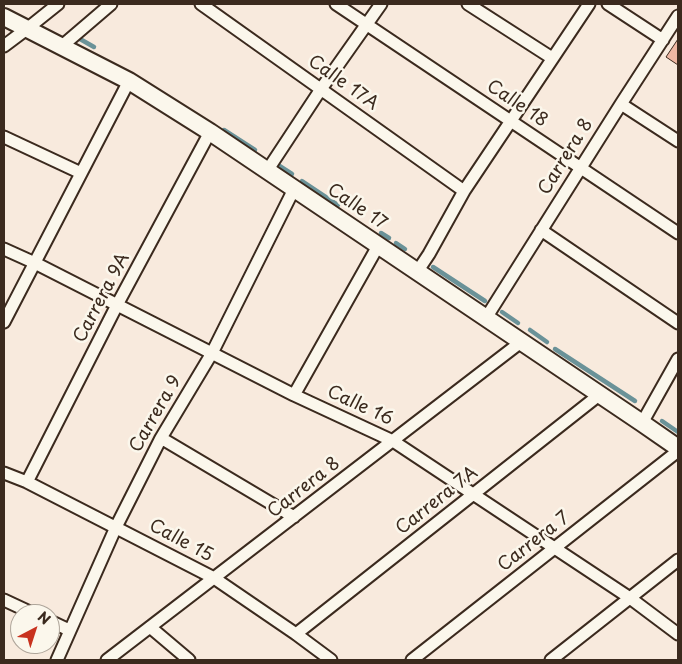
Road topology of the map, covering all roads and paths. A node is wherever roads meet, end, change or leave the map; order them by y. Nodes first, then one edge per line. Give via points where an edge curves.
1 (58, 4) edge
2 (111, 4) edge
3 (201, 4) edge
4 (336, 4) edge
5 (381, 4) edge
6 (468, 4) edge
7 (589, 4) edge
8 (608, 4) edge
9 (678, 16) edge
10 (4, 17) edge
11 (367, 24) junction
12 (28, 28) junction
13 (663, 40) junction
14 (4, 46) edge
15 (62, 46) junction
16 (552, 58) junction
17 (129, 81) junction
18 (321, 89) junction
19 (621, 104) junction
20 (511, 121) junction
21 (210, 132) junction
22 (4, 137) edge
23 (678, 141) edge
24 (271, 165) junction
25 (580, 168) junction
26 (81, 173) junction
27 (294, 188) junction
28 (464, 191) junction
29 (541, 230) junction
30 (678, 233) edge
31 (378, 246) junction
32 (4, 249) edge
33 (35, 263) junction
34 (419, 269) junction
35 (117, 305) junction
36 (488, 315) junction
37 (4, 322) edge
38 (678, 323) edge
39 (521, 342) junction
40 (212, 353) junction
41 (678, 359) edge
42 (294, 395) junction
43 (599, 395) junction
44 (642, 423) junction
45 (161, 438) junction
46 (393, 441) junction
47 (678, 450) edge
48 (4, 473) edge
49 (26, 482) junction
50 (474, 494) junction
51 (294, 517) junction
52 (116, 527) junction
53 (555, 548) junction
54 (678, 560) edge
55 (214, 578) junction
56 (630, 598) junction
57 (60, 626) edge
58 (150, 627) junction
59 (70, 630) junction
60 (296, 634) junction
61 (678, 634) edge
62 (57, 660) edge
63 (107, 660) edge
64 (189, 660) edge
65 (331, 660) edge
66 (412, 660) edge
67 (551, 660) edge

1 - 12 street
2 - 15 street
3 - 18 street, Calle 17A
4 - 11 street, Calle 18
5 - 11 street
6 - 16 street
7 - 16 street
8 - 13 street
9 - 13 street, Carrera 8
10 - 12 main road, Calle 17
11 - 18 street
11 - 20 street, Calle 18
12 - 14 street
12 - 15 main road, Calle 17
13 - 19 street, Carrera 8
15 - 17 main road, Calle 17
16 - 20 street
17 - 21 main road, Calle 17
17 - 26 street
18 - 24 street
18 - 28 street, Calle 17A
19 - 23 street
19 - 25 street, Carrera 8
20 - 25 street, Calle 18
20 - 28 street
21 - 24 main road, Calle 17
21 - 35 street, Carrera 9A
22 - 26 street
24 - 27 main road, Calle 17
25 - 29 street, Carrera 8
25 - 30 street, Calle 18
26 - 33 street
27 - 31 main road, Calle 17
27 - 40 street, Carrera 9
28 - 34 street
29 - 36 street, Carrera 8
29 - 38 street
31 - 34 main road, Calle 17
31 - 42 street
32 - 33 street, Calle 16
33 - 35 street, Calle 16
33 - 37 street
34 - 36 main road, Calle 17
35 - 40 street, Calle 16
35 - 49 street, Carrera 9A
36 - 39 main road, Calle 17
39 - 43 main road, Calle 17
39 - 46 street, Carrera 8
40 - 42 street, Calle 16
40 - 45 street, Carrera 9
41 - 44 street
42 - 46 street, Calle 16
43 - 44 main road, Calle 17
43 - 50 street, Carrera 7A
44 - 47 main road, Calle 17
45 - 51 street
45 - 52 street, Carrera 9
46 - 50 street, Calle 16
46 - 51 street, Carrera 8
47 - 53 street, Carrera 7
48 - 49 street, Calle 15
49 - 52 street, Calle 15
50 - 53 street, Calle 16
50 - 60 street, Carrera 7A
51 - 55 street, Carrera 8
52 - 55 street, Calle 15
52 - 59 street, Carrera 9
53 - 56 street, Calle 16
53 - 66 street, Carrera 7
54 - 56 street
55 - 58 street, Carrera 8
55 - 60 street, Calle 15
56 - 61 street, Calle 16
56 - 67 street
57 - 59 street
58 - 63 street, Carrera 8
58 - 64 street
59 - 62 street, Carrera 9
60 - 65 street, Calle 15

